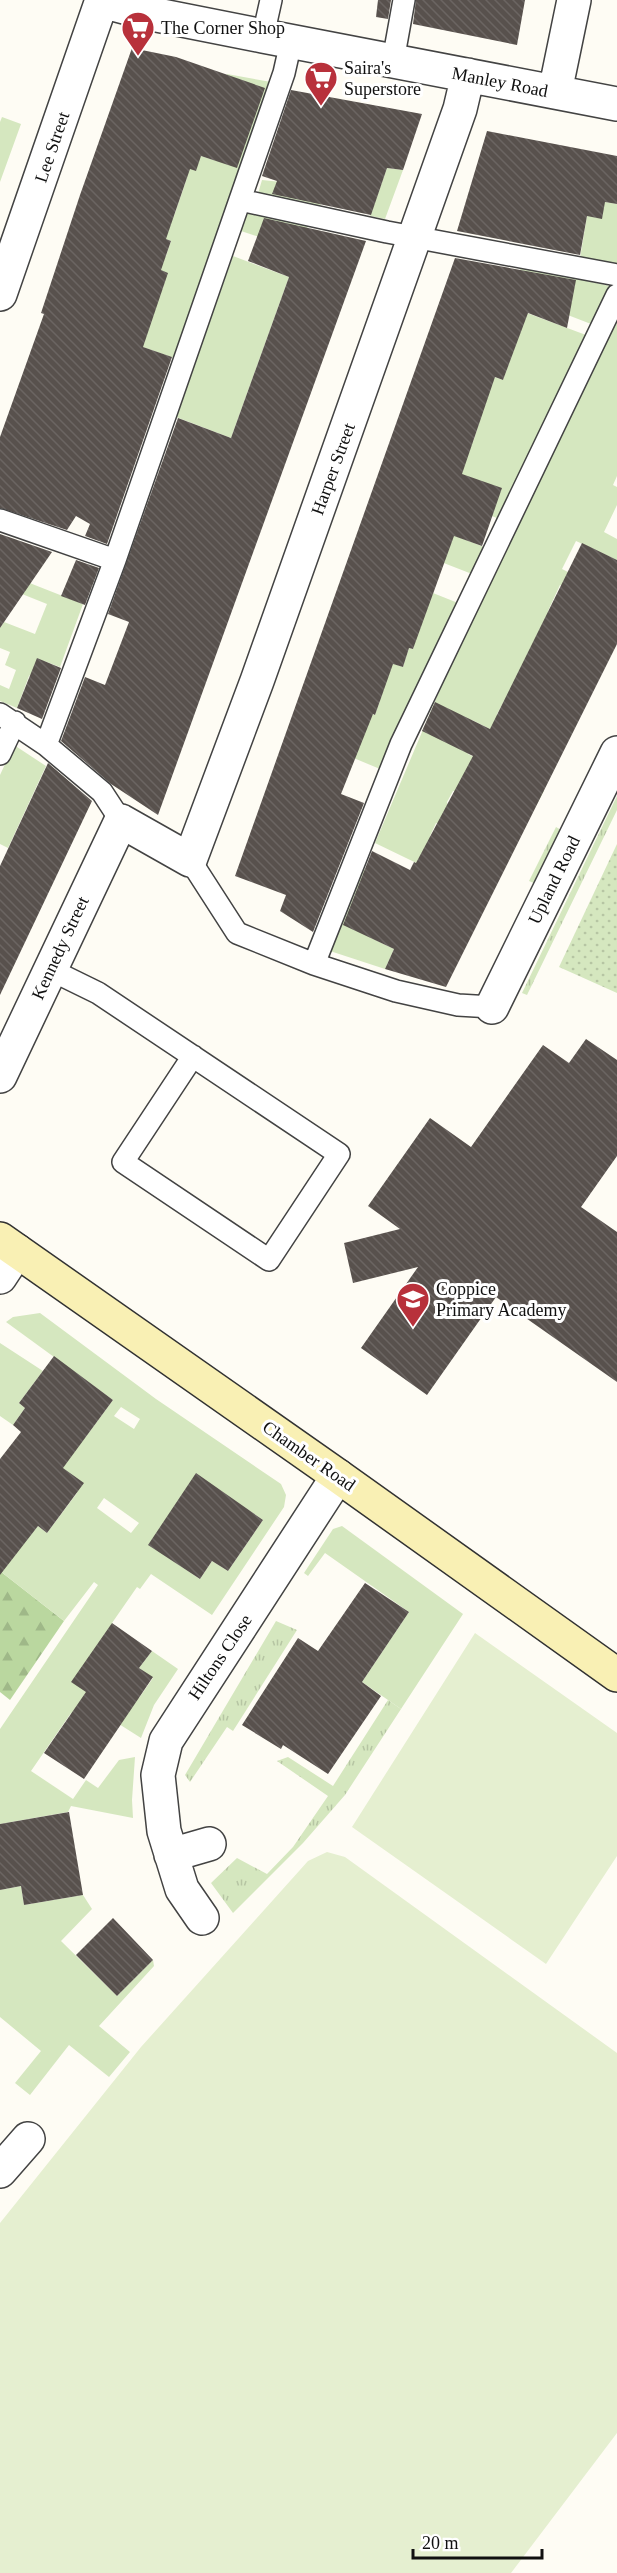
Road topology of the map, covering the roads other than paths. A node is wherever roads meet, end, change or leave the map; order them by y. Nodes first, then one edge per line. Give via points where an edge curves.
1 (102, 0) edge
2 (271, 0) edge
3 (404, 0) edge
4 (574, 0) edge
5 (277, 39) junction
6 (393, 61) junction
7 (468, 75) junction
8 (555, 93) junction
9 (617, 104) edge
10 (240, 200) junction
11 (416, 237) junction
12 (617, 275) edge
13 (0, 294) edge
14 (617, 295) edge
15 (0, 520) edge
16 (115, 560) junction
17 (7, 718) edge
18 (46, 745) junction
19 (617, 753) edge
20 (0, 754) edge
21 (121, 821) junction
22 (190, 860) junction
23 (314, 964) junction
24 (49, 969) junction
25 (492, 1007) joint
26 (193, 1056) junction
27 (0, 1076) edge
28 (6, 1256) edge
29 (338, 1476) junction
30 (617, 1675) edge
31 (208, 1844) dead end
32 (171, 1855) junction
33 (202, 1918) dead end
34 (28, 2139) dead end
35 (0, 2171) edge

1 - 5 street, Manley Road
1 - 13 street, Lee Street
2 - 5 lane
3 - 6 lane
4 - 8 street
5 - 6 street, Manley Road
5 - 10 lane via 284,74
6 - 7 street, Manley Road
7 - 8 street, Manley Road
7 - 11 street, Harper Street
8 - 9 street, Manley Road
10 - 11 lane
10 - 16 lane
11 - 12 lane
11 - 22 street, Harper Street
14 - 23 lane via 401,744
15 - 16 lane
16 - 18 lane
17 - 18 lane
17 - 20 lane
18 - 21 lane via 102,792
19 - 25 street, Upland Road
21 - 22 street
21 - 24 street, Kennedy Street
22 - 23 lane via 237,933
23 - 25 lane via 396,991 458,1005
24 - 26 lane via 98,993
24 - 27 street, Kennedy Street
26 - 26 lane via 123,1162 269,1260 339,1154
28 - 29 street, Chamber Road
29 - 30 street, Chamber Road
29 - 32 street, Hiltons Close via 165,1741 158,1775 160,1808
31 - 32 street
32 - 33 street, Hiltons Close via 182,1889
34 - 35 street

